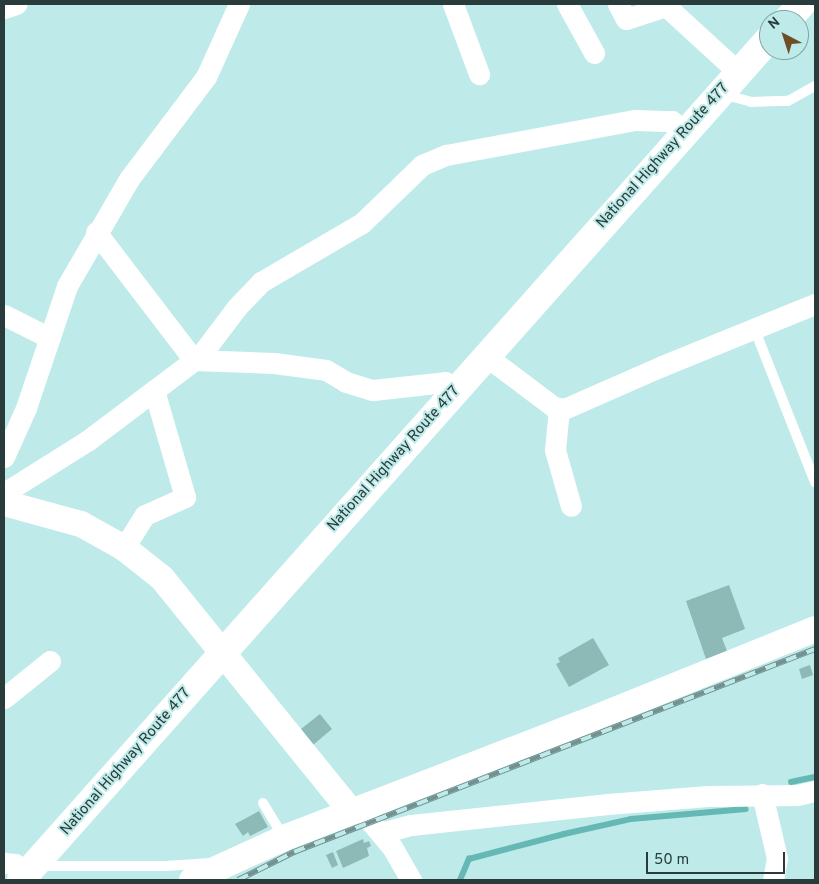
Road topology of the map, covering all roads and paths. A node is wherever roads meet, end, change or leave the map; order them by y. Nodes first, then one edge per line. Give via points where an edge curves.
1 (16, 4) edge
2 (238, 4) edge
3 (452, 4) edge
4 (567, 4) edge
5 (618, 4) edge
6 (4, 8) edge
7 (759, 50) edge
8 (594, 54) dead end
9 (738, 72) junction
10 (479, 74) dead end
11 (815, 86) edge
12 (719, 93) junction
13 (685, 132) junction
14 (96, 232) junction
15 (815, 304) edge
16 (4, 315) edge
17 (754, 328) junction
18 (50, 338) junction
19 (486, 356) junction
20 (194, 360) junction
21 (458, 387) junction
22 (154, 390) junction
23 (559, 408) junction
24 (4, 457) edge
25 (815, 482) edge
26 (4, 493) edge
27 (4, 503) edge
28 (572, 506) dead end
29 (124, 548) junction
30 (815, 629) edge
31 (223, 652) junction
32 (50, 661) dead end
33 (4, 698) edge
34 (815, 791) edge
35 (762, 794) junction
36 (264, 803) dead end
37 (355, 809) junction
38 (381, 833) junction
39 (284, 838) junction
40 (228, 862) junction
41 (22, 871) edge
42 (192, 880) edge
43 (411, 880) edge
44 (773, 880) edge

1 - 6 street
2 - 14 street via 206,77 129,179
3 - 10 street
4 - 8 street
5 - 9 street via 626,19 666,6
7 - 9 highway, National Highway Route 477
9 - 12 highway, National Highway Route 477
11 - 12 lane via 788,101 751,102
12 - 13 highway, National Highway Route 477
13 - 19 highway, National Highway Route 477
13 - 20 street via 672,121 634,120 446,155 422,166 362,223 261,282
14 - 18 street via 67,286
14 - 20 street
15 - 17 street
16 - 18 street
17 - 23 street via 564,409
17 - 25 lane
18 - 24 street via 26,408
19 - 21 highway, National Highway Route 477
19 - 23 street
20 - 21 street via 326,370 346,382 373,390 445,382
20 - 22 street
21 - 31 highway, National Highway Route 477
22 - 26 street via 87,441
22 - 29 street via 185,497 145,515
23 - 28 street via 556,450
27 - 29 street via 81,524
29 - 31 street via 162,578
30 - 37 street via 580,724
31 - 37 street
31 - 41 highway, National Highway Route 477
32 - 33 street
34 - 35 street via 797,795
35 - 38 street via 608,804 411,825
35 - 44 street via 777,858
36 - 39 lane
37 - 38 street
37 - 39 street
38 - 43 street
39 - 40 street
40 - 41 lane
40 - 42 street

